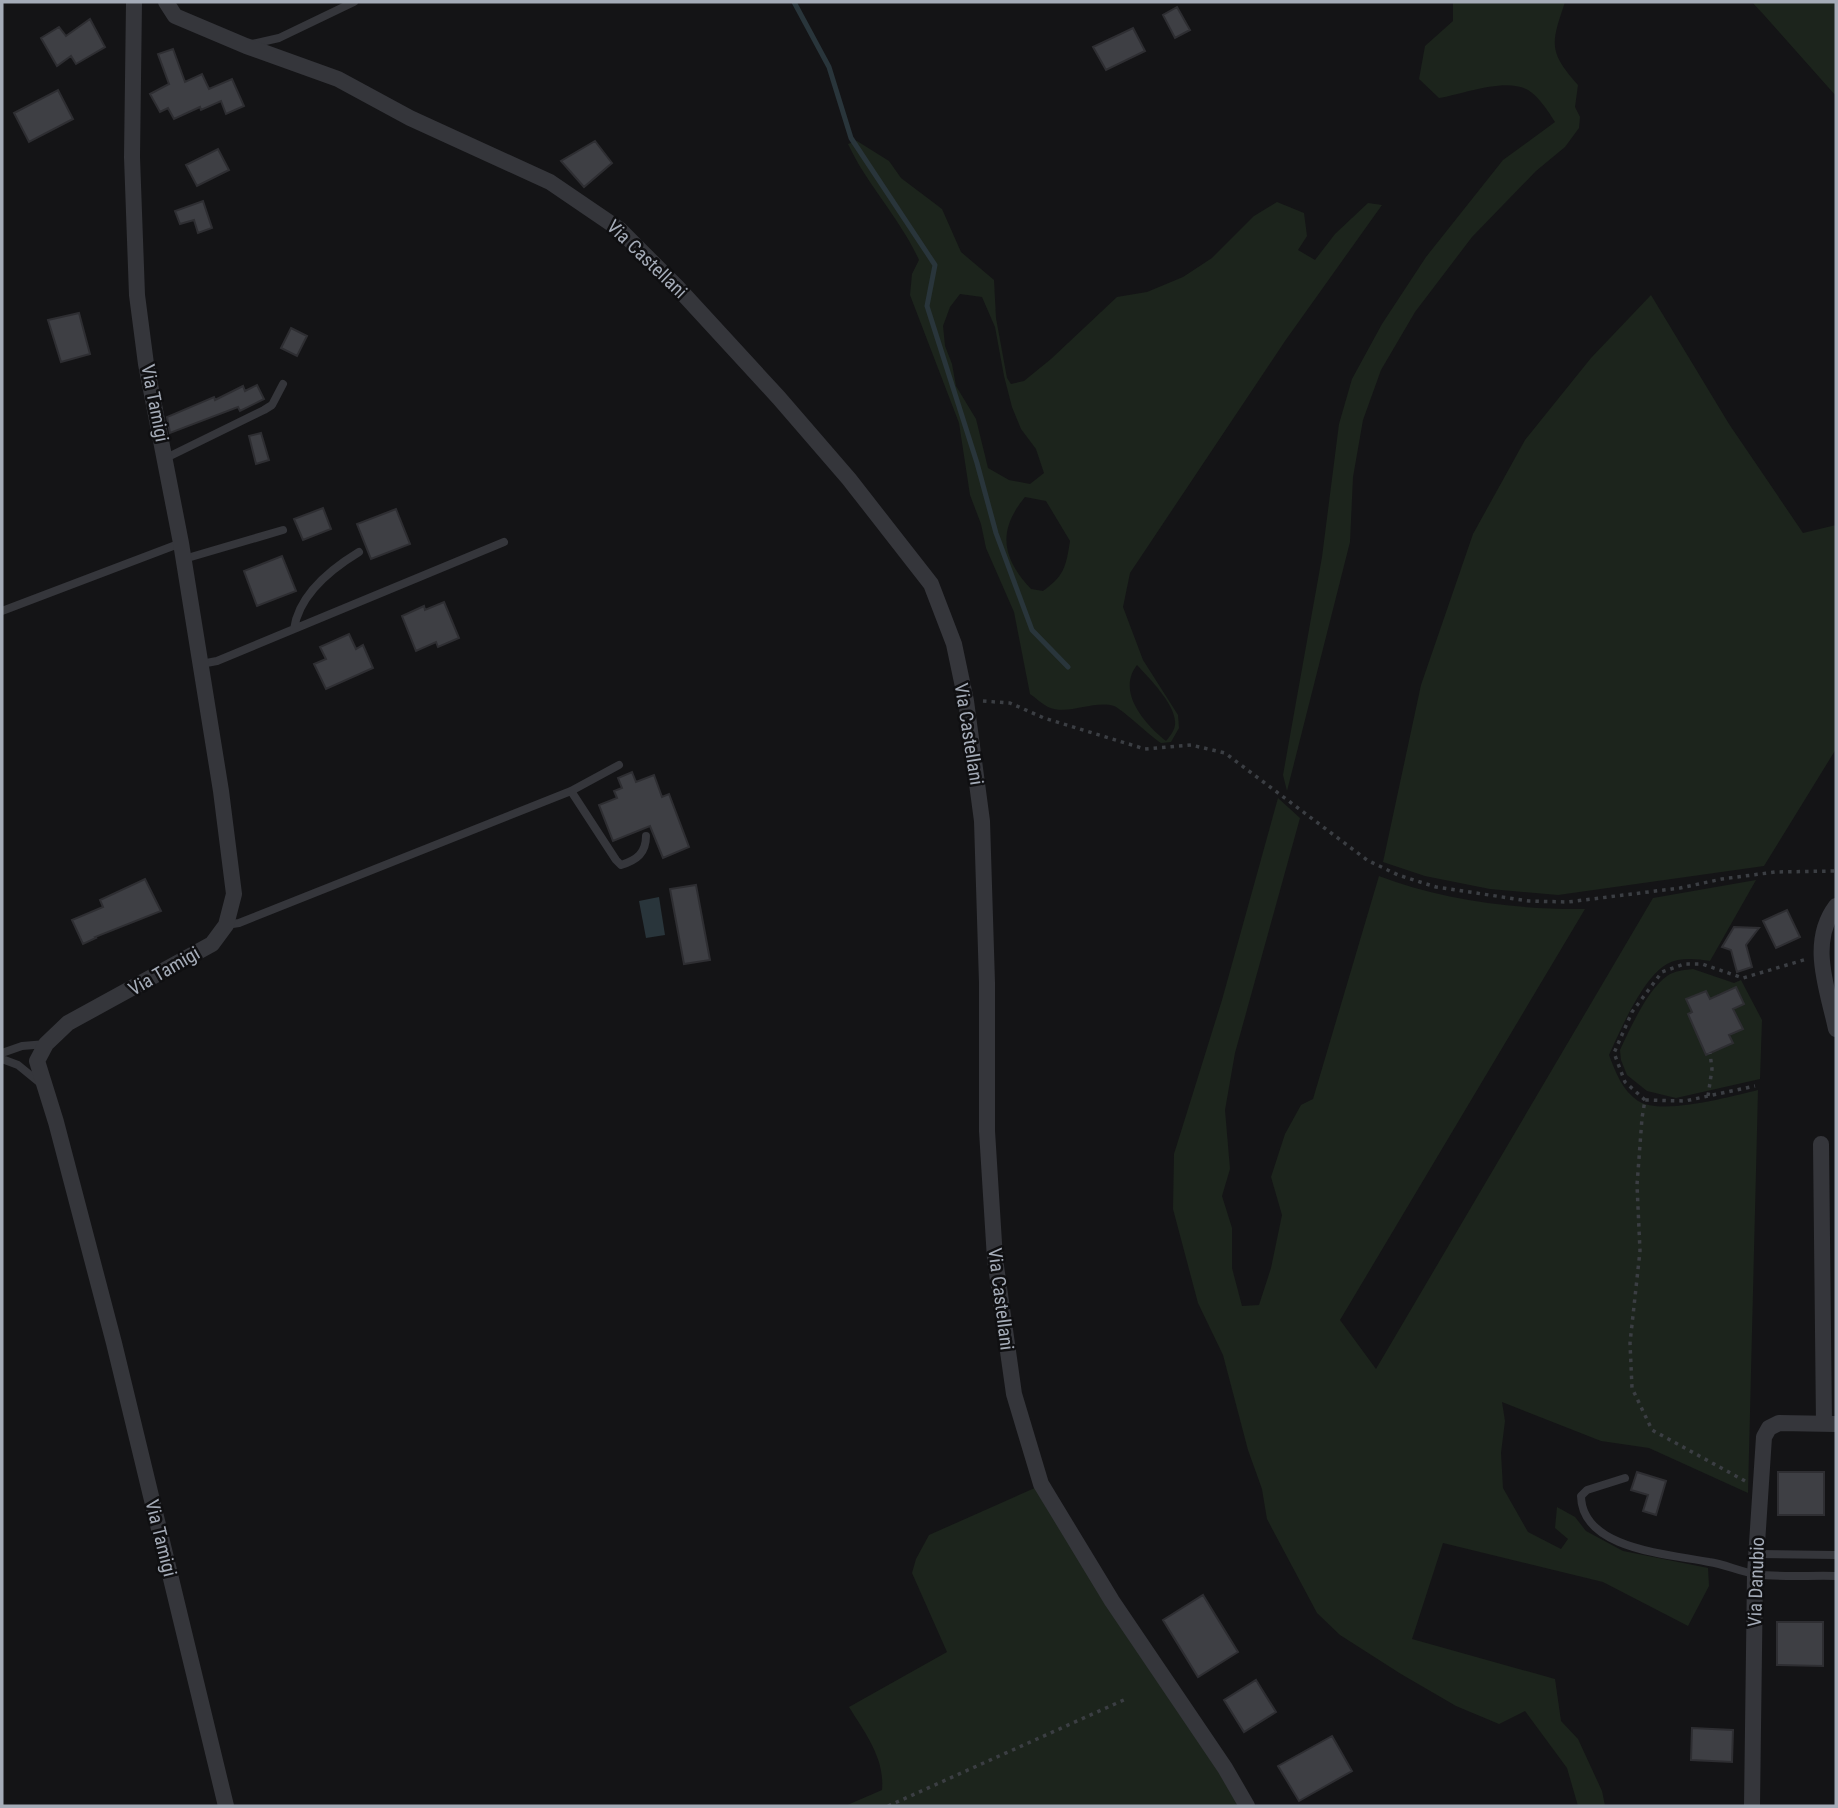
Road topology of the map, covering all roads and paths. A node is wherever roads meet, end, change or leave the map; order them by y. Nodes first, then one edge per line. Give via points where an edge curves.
1 (135, 2) edge
2 (166, 2) edge
3 (354, 2) edge
4 (246, 46) junction
5 (283, 384) dead end
6 (166, 458) junction
7 (283, 530) dead end
8 (504, 541) dead end
9 (182, 551) junction
10 (359, 552) dead end
11 (2, 611) edge
12 (293, 629) junction
13 (201, 664) junction
14 (966, 701) junction
15 (619, 765) dead end
16 (571, 791) junction
17 (646, 836) dead end
18 (1836, 871) edge
19 (1836, 906) edge
20 (226, 925) junction
21 (1822, 953) junction
22 (1836, 1030) edge
23 (46, 1044) junction
24 (2, 1053) edge
25 (1710, 1053) dead end
26 (2, 1059) edge
27 (1755, 1086) dead end
28 (46, 1087) junction
29 (1708, 1096) junction
30 (1645, 1100) junction
31 (1821, 1144) dead end
32 (1830, 1424) edge
33 (1625, 1478) dead end
34 (1760, 1489) junction
35 (1756, 1554) junction
36 (1836, 1555) edge
37 (1755, 1574) junction
38 (1836, 1576) edge
39 (1126, 1699) dead end
40 (226, 1806) edge
41 (888, 1806) edge
42 (1247, 1806) edge
43 (1752, 1806) edge

1 - 6 street, Via Tamigi via 132,157 137,295
2 - 4 street, Via Castellani via 175,16
3 - 4 lane via 279,38
4 - 14 street, Via Castellani via 338,79 550,183 619,229 779,398 931,584 954,644
5 - 6 lane via 264,411
6 - 9 street, Via Tamigi
7 - 9 lane
8 - 12 lane
9 - 11 lane
9 - 13 street, Via Tamigi
10 - 12 lane via 333,568 310,593
12 - 13 lane
13 - 20 street, Via Tamigi via 234,894
14 - 18 path via 1010,703 1145,749 1191,745 1225,753 1367,860 1436,887 1568,902 1775,872
14 - 42 street, Via Castellani via 982,821 987,1131 995,1259 1014,1394 1041,1484
15 - 16 lane
16 - 17 lane via 621,865 638,857 646,847
16 - 20 lane
19 - 21 street via 1828,919
20 - 23 street, Via Tamigi via 212,944 68,1023
21 - 22 street
21 - 30 path via 1743,978 1702,964 1684,964 1662,972 1632,1012 1614,1054 1625,1083
23 - 24 lane
23 - 28 street, Via Tamigi via 37,1061
25 - 29 path
26 - 28 lane via 18,1065
27 - 29 path
28 - 40 street, Via Tamigi via 114,1343
29 - 30 path via 1685,1101
30 - 34 path via 1636,1185 1640,1251 1630,1343 1632,1388 1652,1430
31 - 32 street
32 - 34 street, Via Danubio via 1779,1423 1769,1428 1764,1437
33 - 37 lane via 1581,1496 1585,1517 1600,1532 1644,1550
34 - 35 street, Via Danubio
35 - 36 lane
35 - 37 street, Via Danubio
37 - 38 lane
37 - 43 street, Via Danubio
39 - 41 path

